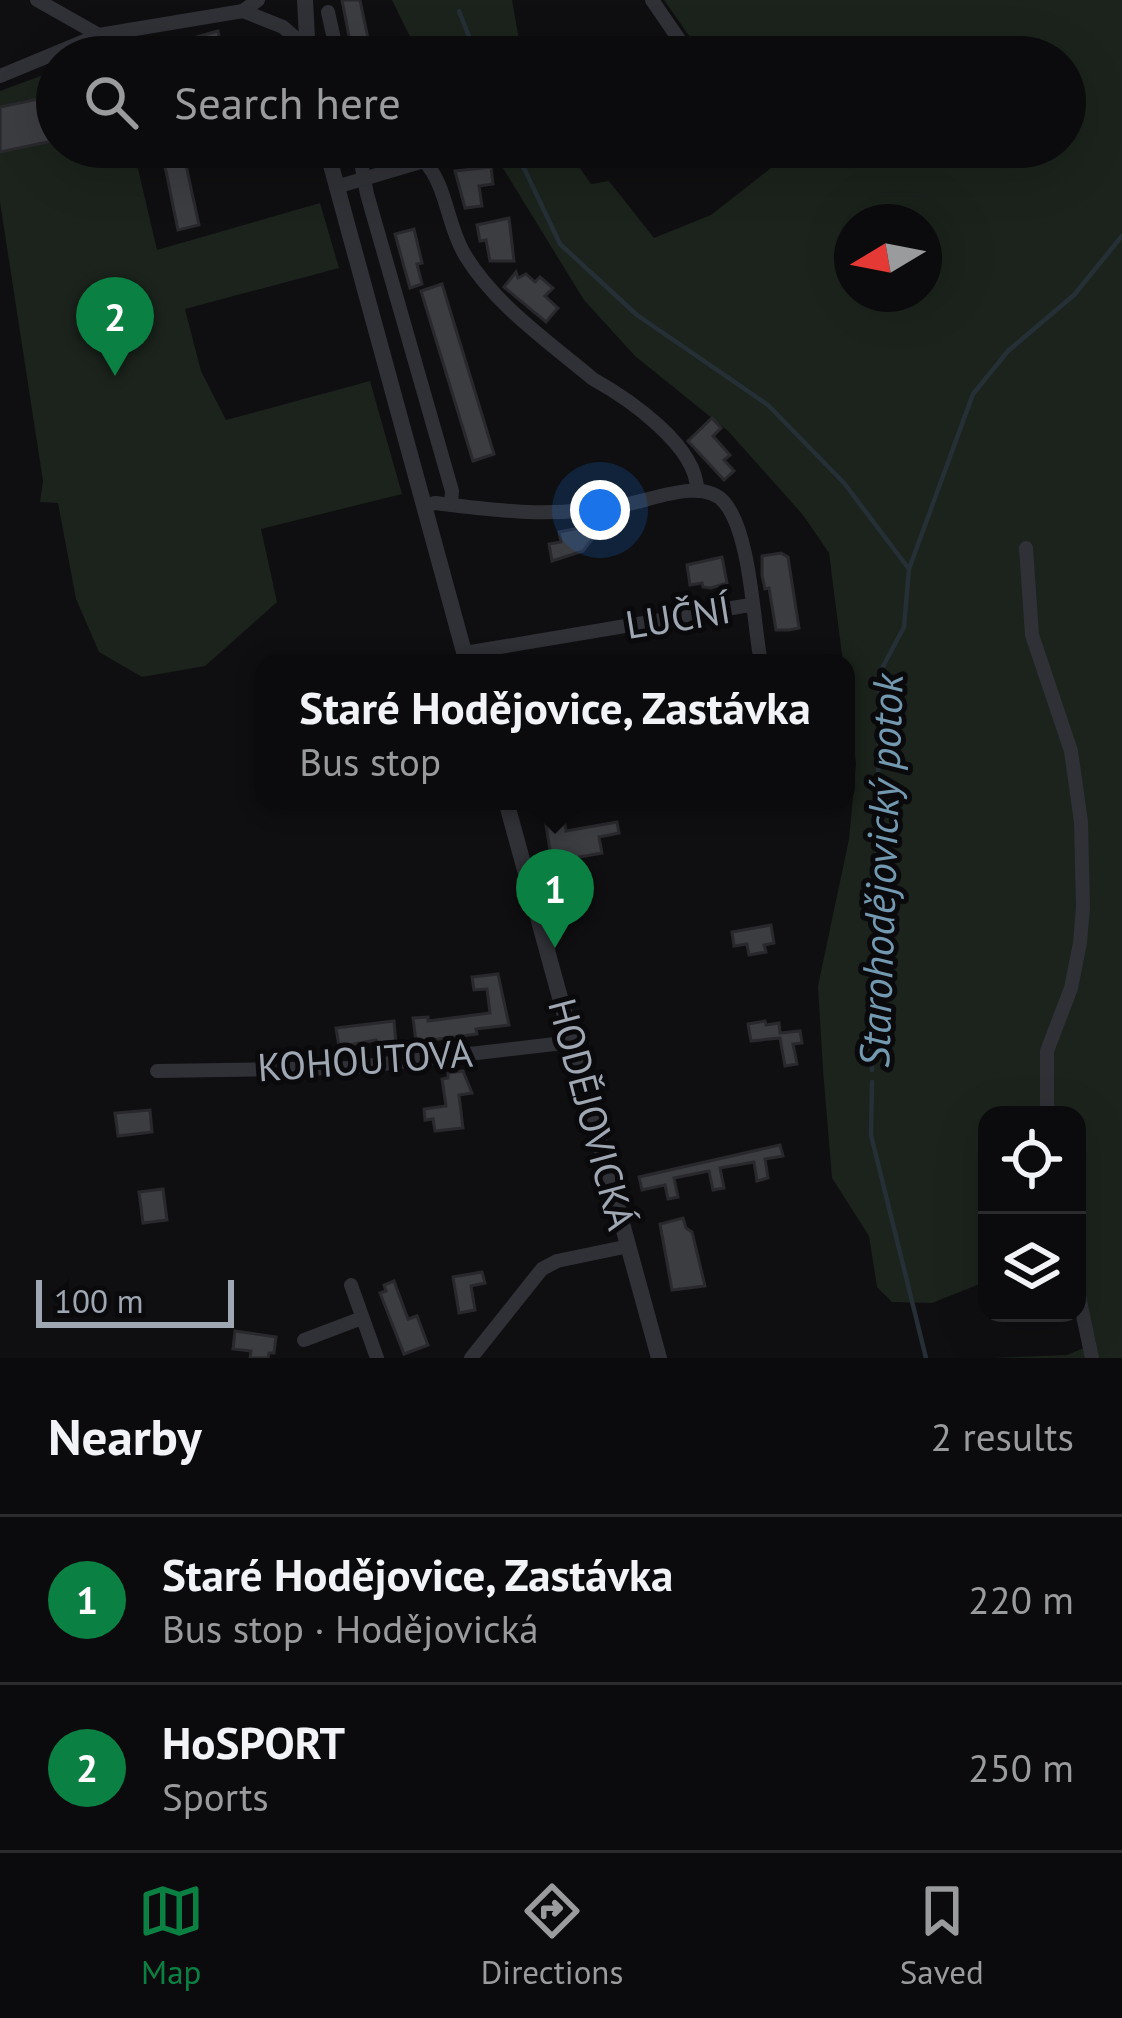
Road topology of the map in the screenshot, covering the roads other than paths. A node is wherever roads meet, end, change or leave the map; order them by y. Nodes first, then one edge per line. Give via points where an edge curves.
1 (37, 0) edge
2 (258, 0) edge
3 (304, 0) edge
4 (652, 0) edge
5 (243, 11) junction
6 (328, 11) dead end
7 (99, 35) joint
8 (304, 36) edge
9 (315, 36) edge
10 (319, 36) edge
11 (677, 36) edge
12 (36, 61) edge
13 (0, 76) edge
14 (331, 168) edge
15 (362, 168) edge
16 (391, 168) edge
17 (432, 168) edge
18 (364, 179) junction
19 (336, 187) junction
20 (394, 289) junction
21 (365, 291) junction
22 (697, 490) junction
23 (451, 505) junction
24 (424, 506) junction
25 (1026, 548) dead end
26 (750, 605) junction
27 (465, 654) edge
28 (487, 654) edge
29 (759, 654) edge
30 (508, 810) edge
31 (572, 1042) junction
32 (158, 1071) dead end
33 (1047, 1106) edge
34 (628, 1246) junction
35 (351, 1285) dead end
36 (362, 1318) junction
37 (1084, 1322) edge
38 (304, 1340) dead end
39 (377, 1358) edge
40 (471, 1358) edge
41 (659, 1358) edge
42 (1092, 1358) edge

1 - 7 street
2 - 5 street
3 - 9 street
4 - 11 street
5 - 7 street
5 - 8 street
6 - 10 street
12 - 13 street
14 - 19 street
15 - 18 street
16 - 18 street
17 - 22 street via 477,275 662,431 693,464
18 - 19 street
18 - 20 street
19 - 21 street
20 - 21 street
20 - 23 street
21 - 24 street
22 - 23 street via 539,515
22 - 26 street via 729,508
23 - 24 street
24 - 27 street
25 - 33 street via 1032,635 1071,752 1081,822 1080,943 1047,1051
26 - 28 street, LUČNÍ
26 - 29 street
30 - 31 street, HODĚJOVICKÁ
31 - 32 street, KOHOUTOVA via 348,1068
31 - 34 street, HODĚJOVICKÁ
34 - 40 street via 549,1264
34 - 41 street, HODĚJOVICKÁ
35 - 36 street
36 - 38 street
36 - 39 street
37 - 42 street

